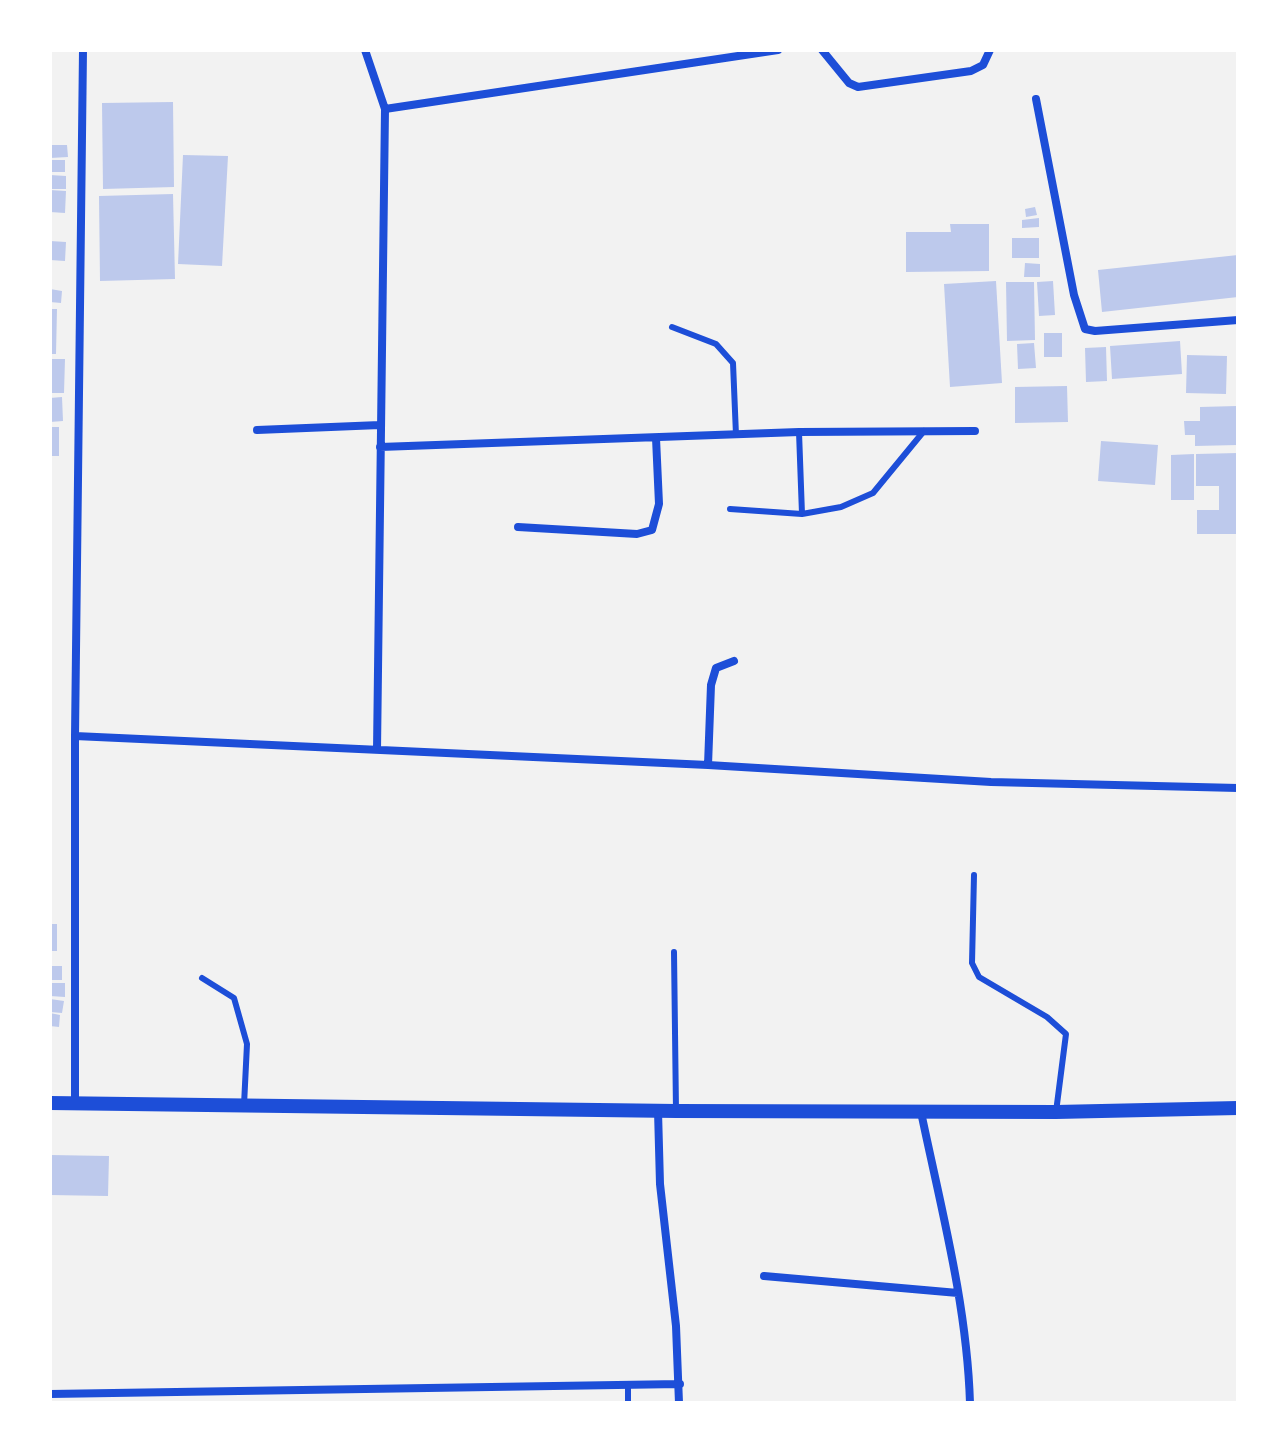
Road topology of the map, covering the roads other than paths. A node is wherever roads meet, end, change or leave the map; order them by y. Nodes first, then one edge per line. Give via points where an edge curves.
1 (83, 50) edge
2 (365, 50) edge
3 (778, 50) edge
4 (822, 50) edge
5 (990, 50) edge
6 (1036, 99) dead end
7 (385, 109) junction
8 (1238, 320) edge
9 (672, 327) dead end
10 (380, 425) junction
11 (257, 430) dead end
12 (924, 431) junction
13 (975, 431) dead end
14 (799, 432) junction
15 (736, 435) junction
16 (656, 438) junction
17 (380, 447) junction
18 (730, 509) dead end
19 (802, 514) junction
20 (518, 527) dead end
21 (734, 661) dead end
22 (75, 736) junction
23 (377, 750) junction
24 (708, 765) junction
25 (1238, 788) edge
26 (974, 875) dead end
27 (674, 952) dead end
28 (202, 978) dead end
29 (50, 1103) edge
30 (75, 1103) junction
31 (244, 1105) junction
32 (1238, 1108) edge
33 (658, 1111) junction
34 (676, 1111) junction
35 (921, 1112) junction
36 (1056, 1112) junction
37 (764, 1276) dead end
38 (958, 1293) junction
39 (680, 1384) junction
40 (628, 1385) junction
41 (50, 1394) edge
42 (628, 1403) edge
43 (679, 1403) edge
44 (970, 1403) edge

1 - 22 street
2 - 7 street
3 - 7 street
4 - 5 street via 849,83 867,88 971,71 983,65
6 - 8 street via 1085,329
7 - 10 street
9 - 15 lane via 716,344 733,363
10 - 11 street
10 - 17 street
12 - 13 street
12 - 14 street
12 - 19 lane via 873,493 841,507
14 - 15 street
14 - 19 lane
15 - 16 street
16 - 17 street
16 - 20 street via 659,504 652,530 637,534
17 - 23 street
18 - 19 lane
21 - 24 street via 716,668 711,685
22 - 23 street
22 - 30 street
23 - 24 street
24 - 25 street via 991,782
26 - 36 lane via 972,963 979,977 1066,1034
27 - 34 lane
28 - 31 lane via 234,998 247,1044
29 - 30 street
30 - 31 street
31 - 33 street
32 - 36 street
33 - 34 street
33 - 39 street
34 - 35 street
35 - 36 street
35 - 38 street
37 - 38 street
38 - 44 street
39 - 40 street
39 - 43 street
40 - 41 street
40 - 42 lane

